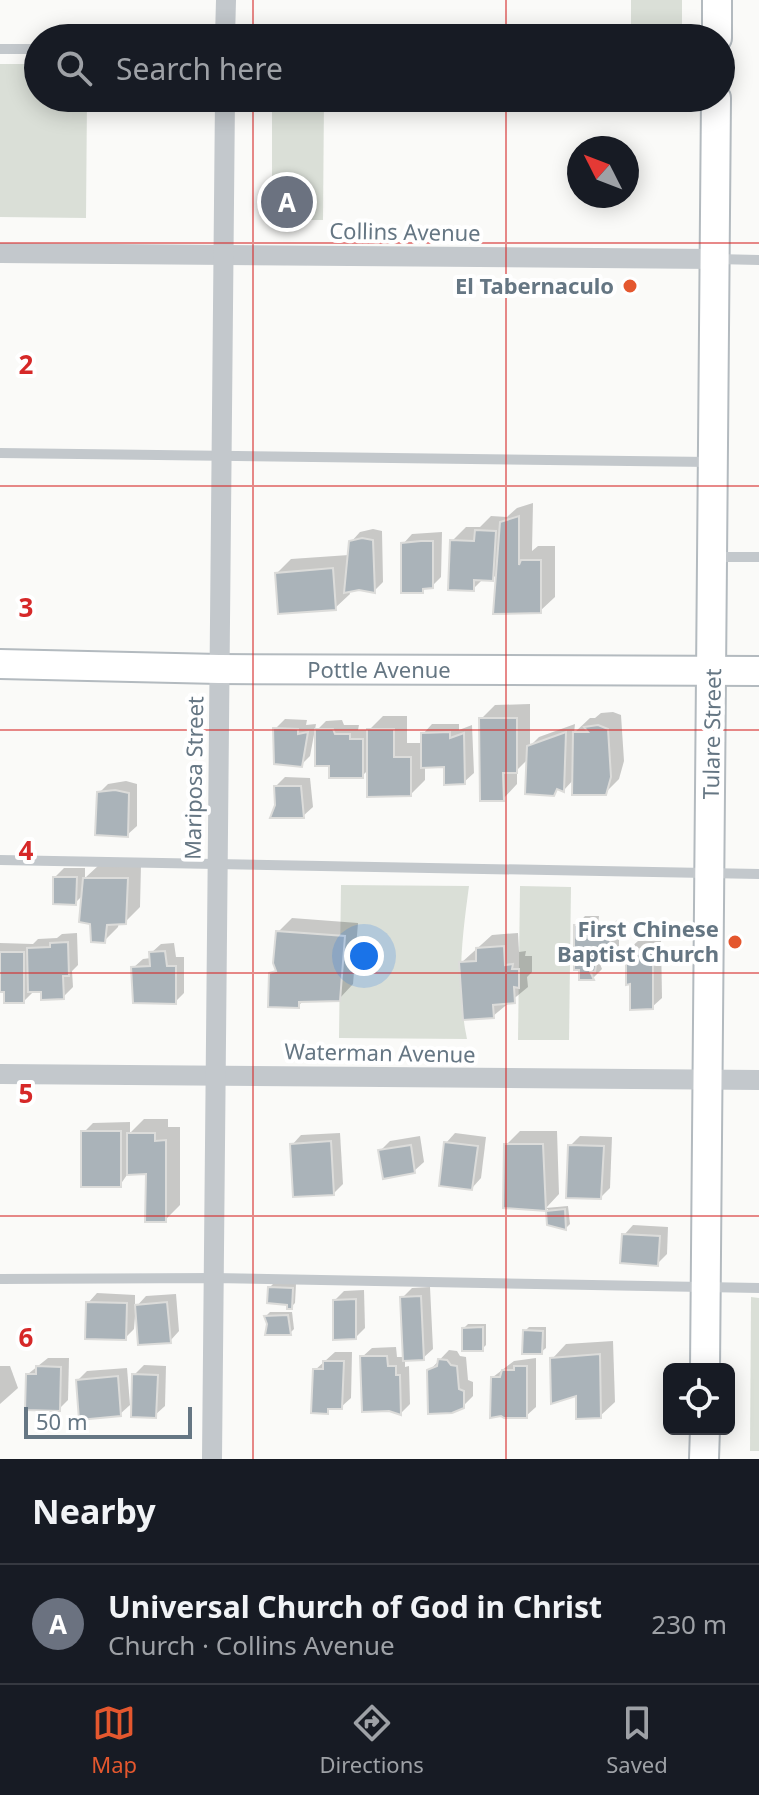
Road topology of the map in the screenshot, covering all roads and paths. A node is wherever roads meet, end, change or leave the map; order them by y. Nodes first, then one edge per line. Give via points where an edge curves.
1 (226, 0) edge
2 (717, 0) edge
3 (225, 24) edge
4 (717, 24) edge
5 (0, 49) edge
6 (24, 49) edge
7 (225, 112) edge
8 (716, 112) edge
9 (0, 253) edge
10 (223, 254) junction
11 (714, 259) junction
12 (759, 260) edge
13 (0, 453) edge
14 (221, 456) junction
15 (713, 462) junction
16 (713, 557) junction
17 (759, 557) edge
18 (0, 664) edge
19 (219, 669) junction
20 (712, 671) junction
21 (759, 671) edge
22 (0, 860) edge
23 (217, 864) junction
24 (710, 873) junction
25 (759, 874) edge
26 (0, 1074) edge
27 (216, 1076) junction
28 (707, 1080) junction
29 (759, 1080) edge
30 (214, 1278) junction
31 (0, 1279) edge
32 (706, 1287) junction
33 (759, 1288) edge
34 (705, 1363) edge
35 (705, 1435) edge
36 (212, 1459) edge
37 (704, 1459) edge

1 - 3 street
2 - 4 main road
5 - 6 lane
7 - 10 street, Mariposa Street
8 - 11 main road, Tulare Street
9 - 10 street, Collins Avenue
10 - 11 street, Collins Avenue
10 - 14 street, Mariposa Street
11 - 12 lane
11 - 15 main road, Tulare Street
13 - 14 lane
14 - 15 lane
14 - 19 street, Mariposa Street
15 - 16 main road, Tulare Street
16 - 17 lane
16 - 20 main road, Tulare Street
18 - 19 main road, Pottle Avenue
19 - 20 main road, Pottle Avenue
19 - 23 street, Mariposa Street
20 - 21 main road, Pottle Avenue
20 - 24 main road, Tulare Street
22 - 23 lane
23 - 24 lane
23 - 27 street, Mariposa Street
24 - 25 lane
24 - 28 main road, Tulare Street
26 - 27 street, Waterman Avenue
27 - 28 street, Waterman Avenue
27 - 30 street, Mariposa Street
28 - 29 street, Waterman Avenue
28 - 32 main road, Tulare Street
30 - 31 lane
30 - 32 lane
30 - 36 street, Mariposa Street
32 - 33 lane
32 - 34 main road, Tulare Street
35 - 37 main road

